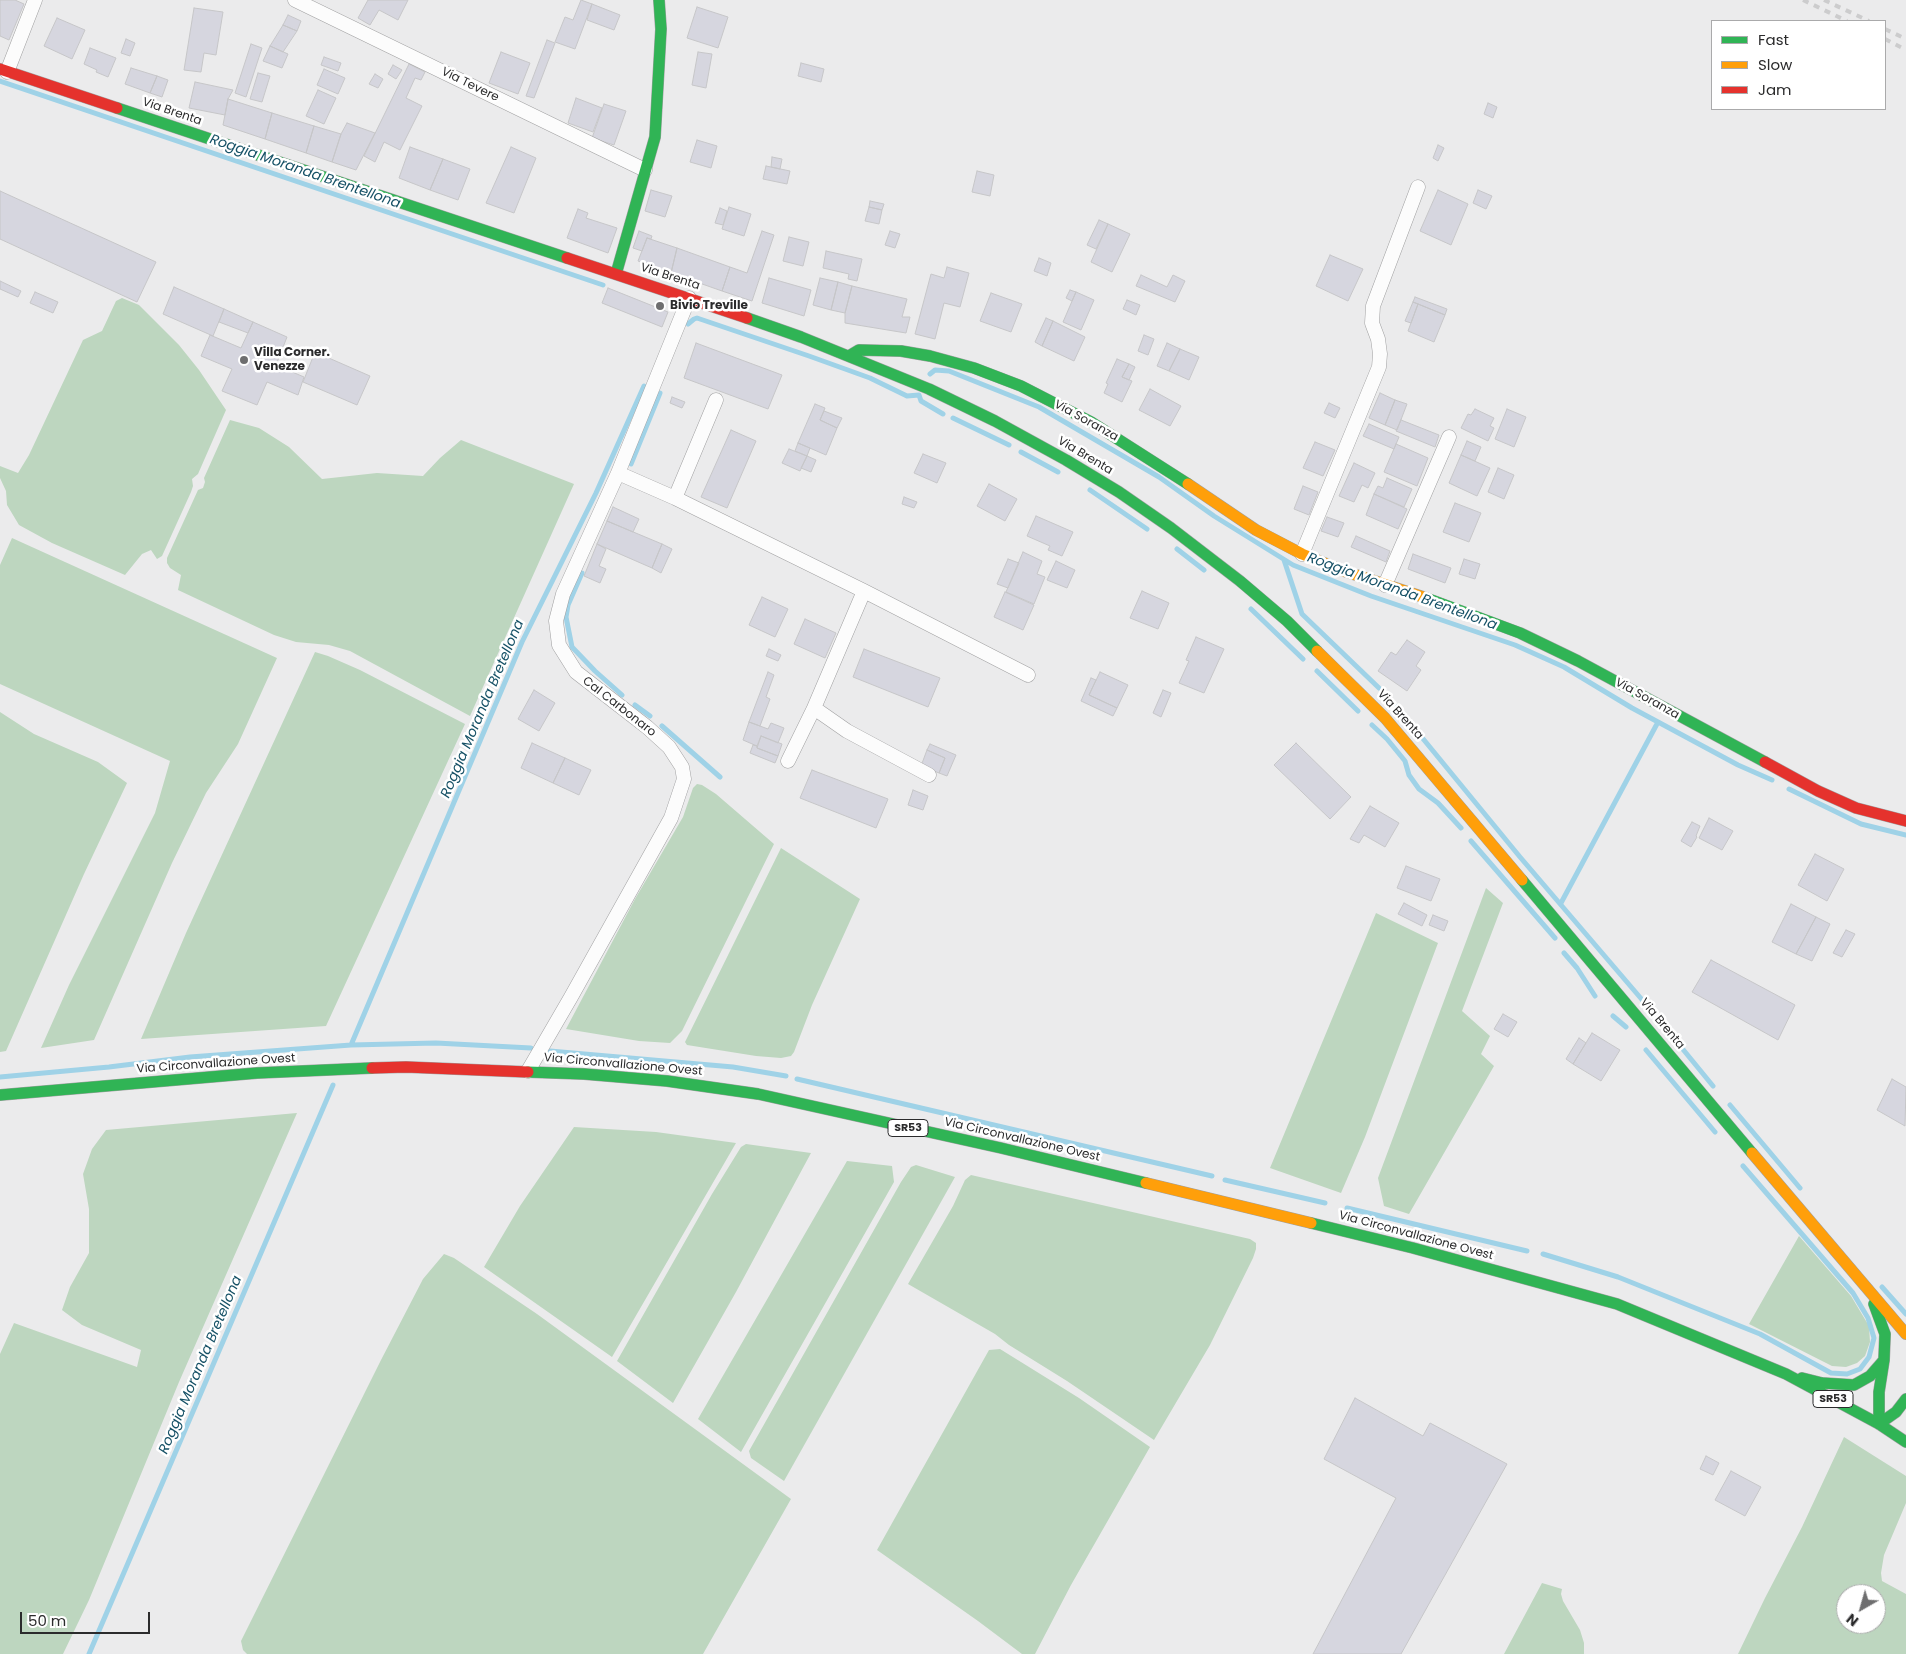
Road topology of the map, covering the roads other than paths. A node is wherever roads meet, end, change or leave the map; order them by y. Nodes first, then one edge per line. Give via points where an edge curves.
1 (35, 0) edge
2 (295, 0) edge
3 (659, 0) edge
4 (4, 70) edge
5 (645, 170) junction
6 (1418, 187) dead end
7 (616, 274) junction
8 (689, 298) junction
9 (849, 356) junction
10 (716, 400) dead end
11 (1449, 437) dead end
12 (618, 473) junction
13 (675, 498) junction
14 (1302, 554) junction
15 (1385, 585) junction
16 (864, 591) junction
17 (1028, 675) dead end
18 (814, 708) junction
19 (788, 761) dead end
20 (929, 775) dead end
21 (1906, 821) edge
22 (528, 1070) junction
23 (0, 1095) edge
24 (1871, 1295) junction
25 (1906, 1334) edge
26 (1884, 1360) junction
27 (1786, 1374) junction
28 (1906, 1398) edge
29 (1879, 1424) junction
30 (1906, 1442) edge

1 - 4 street
2 - 5 street, Via Tevere
3 - 5 main road via 655,137
4 - 7 main road, Via Brenta
5 - 7 main road
6 - 14 street via 1373,306 1372,323 1380,354 1379,367
7 - 8 main road, Via Brenta
8 - 9 main road, Via Brenta
8 - 12 street, Cal Carbonaro
9 - 14 main road, Via Soranza via 859,350 901,351 930,356 1021,386 1091,422 1256,530
9 - 24 main road, Via Brenta via 995,421 1066,460 1171,528 1287,621 1400,734
10 - 13 street
11 - 15 street
12 - 13 street
12 - 22 street, Cal Carbonaro via 563,594 556,633 559,645 576,672 668,747 682,767 684,779 671,818
13 - 16 street
14 - 15 main road, Via Soranza
15 - 21 main road, Via Soranza via 1520,633 1818,791 1856,808
16 - 17 street
16 - 18 street
18 - 19 street
18 - 20 street via 847,731
22 - 23 main road, Via Circonvallazione Ovest / SR53 via 406,1067 257,1073
22 - 27 main road, Via Circonvallazione Ovest / SR53 via 667,1081 758,1094 1246,1206 1617,1304
24 - 25 main road, Via Brenta
24 - 26 main road, Via Brenta via 1885,1334
26 - 27 main road via 1870,1376 1854,1386 1822,1383
26 - 29 main road, Via Brenta
27 - 29 main road, Via Circonvallazione Ovest / SR53
28 - 29 main road via 1896,1412
29 - 30 main road, Via Circonvallazione Ovest / SR53

